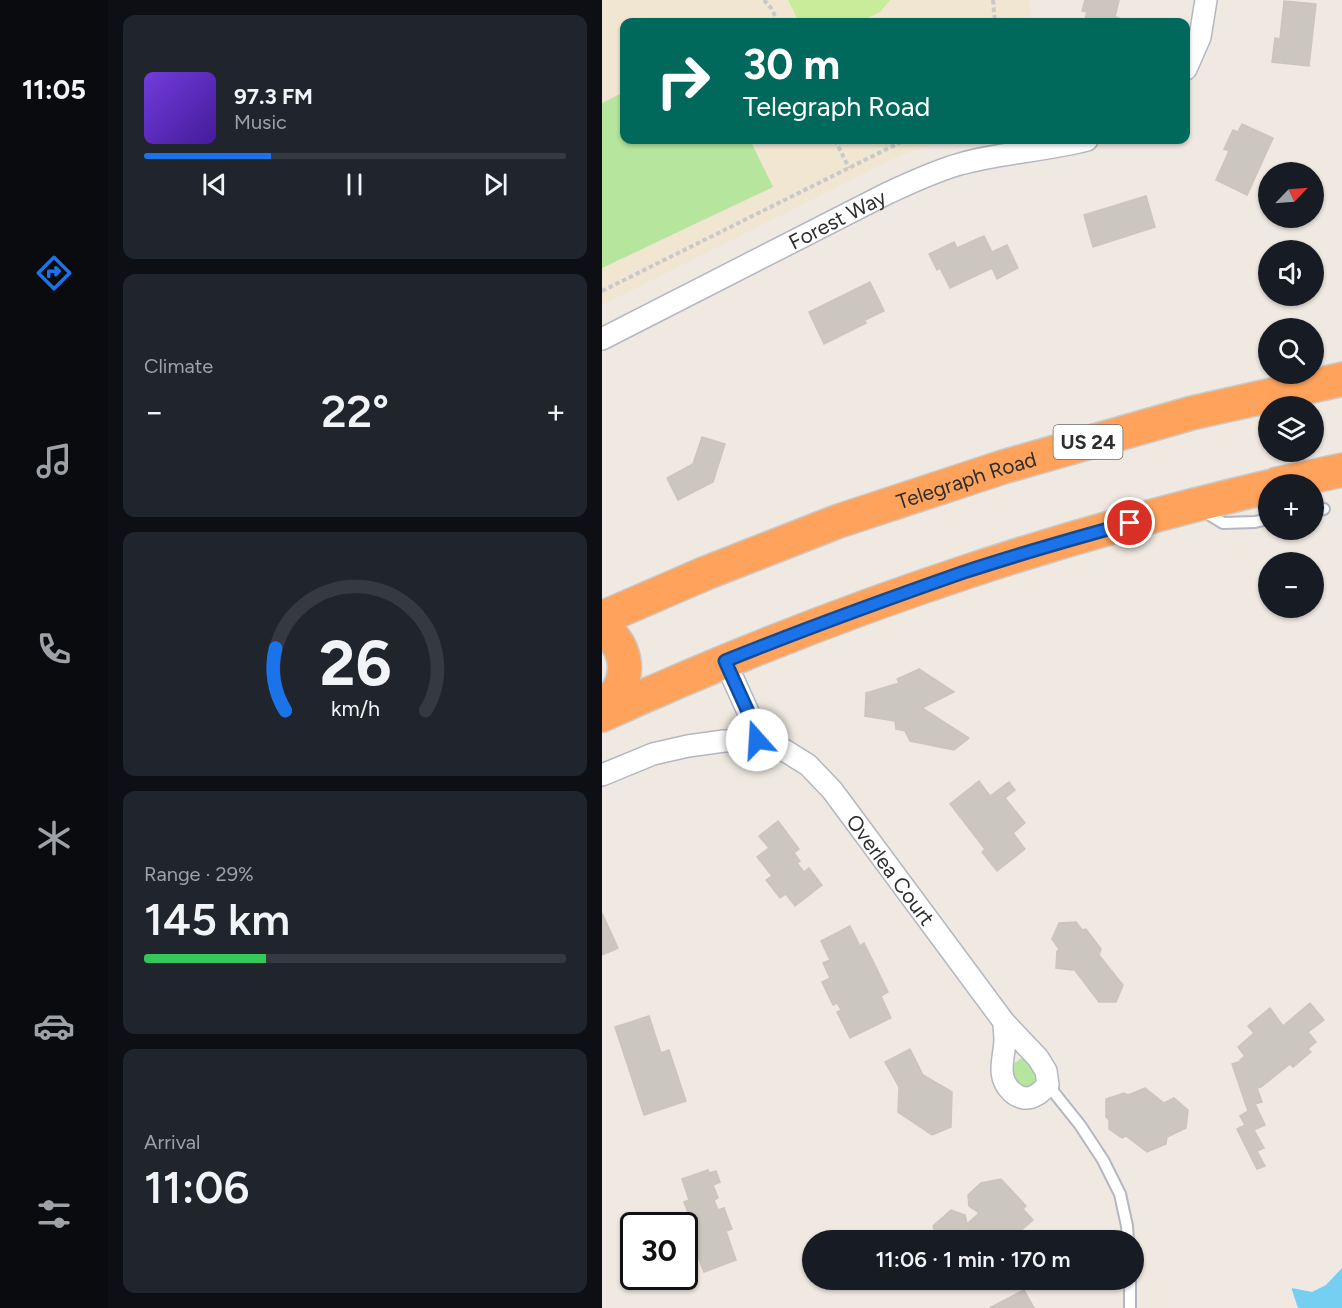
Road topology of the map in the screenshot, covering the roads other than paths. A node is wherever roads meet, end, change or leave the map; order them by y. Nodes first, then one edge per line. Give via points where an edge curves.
1 (1206, 0) edge
2 (1190, 60) edge
3 (1069, 144) edge
4 (602, 339) edge
5 (1343, 379) edge
6 (1343, 470) edge
7 (1324, 474) edge
8 (1258, 489) edge
9 (1192, 505) junction
10 (1258, 521) edge
11 (602, 618) edge
12 (602, 628) edge
13 (725, 661) junction
14 (602, 709) edge
15 (602, 715) edge
16 (757, 740) junction
17 (602, 775) edge
18 (1004, 1022) junction
19 (1048, 1085) junction
20 (1127, 1230) edge
21 (1130, 1290) edge
22 (1130, 1308) edge

1 - 2 street via 1200,37
3 - 4 street, Forest Way via 987,158 929,174
5 - 11 highway, Telegraph Road / US 24 via 1192,413 1003,466 839,521
6 - 7 highway
8 - 9 highway
9 - 10 lane via 1223,523
9 - 13 highway via 966,572
12 - 14 highway via 615,640 625,665 616,694
13 - 15 highway
13 - 16 street
16 - 17 street, Overlea Court via 724,741 653,754
16 - 18 street, Overlea Court via 808,765 832,790
18 - 19 street, Overlea Court via 1038,1058
18 - 19 street via 1001,1068 1008,1088 1023,1098 1041,1093
19 - 20 lane via 1103,1161 1120,1194
21 - 22 lane

